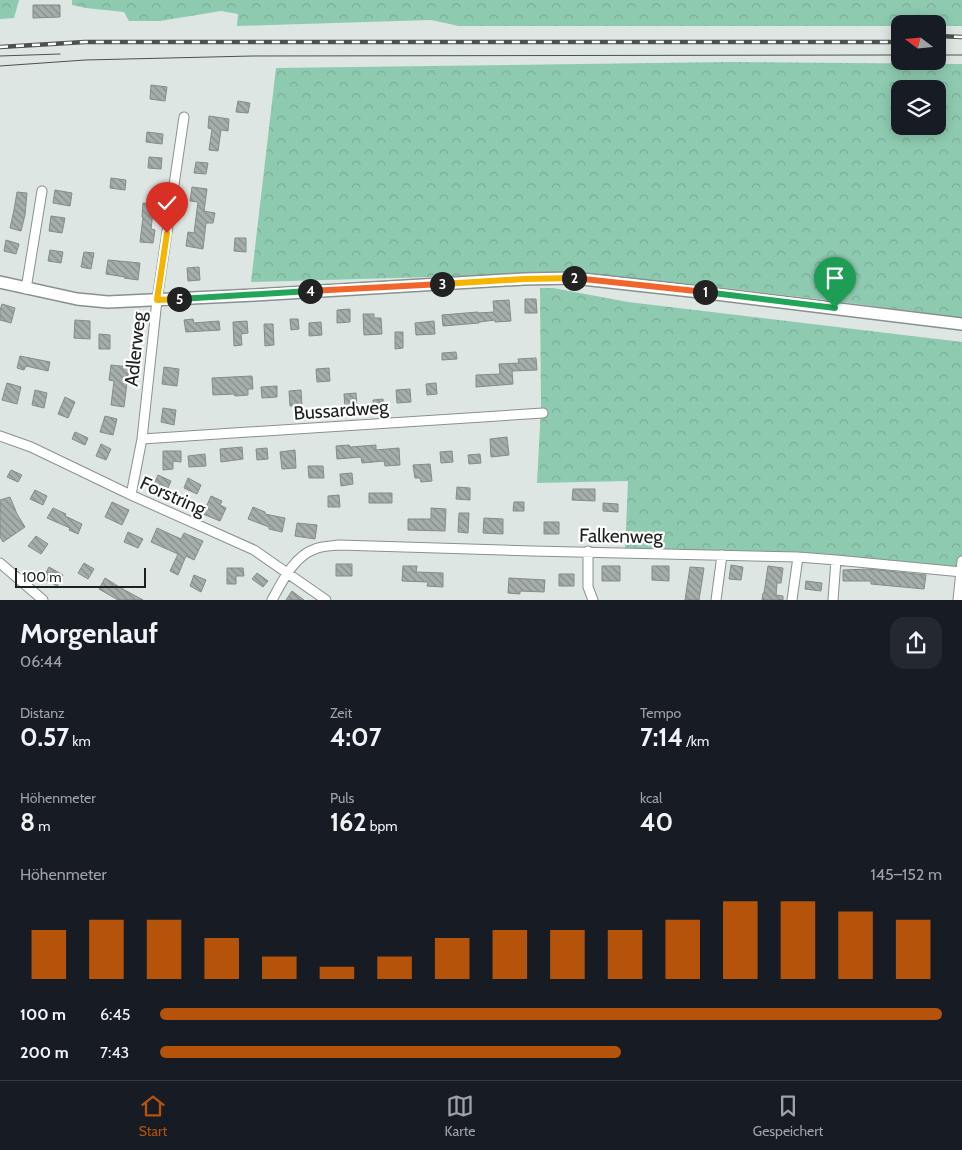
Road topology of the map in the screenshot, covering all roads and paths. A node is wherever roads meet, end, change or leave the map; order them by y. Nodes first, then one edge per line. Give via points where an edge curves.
1 (184, 117) dead end
2 (42, 191) dead end
3 (0, 282) edge
4 (26, 289) junction
5 (157, 300) junction
6 (962, 324) edge
7 (543, 413) dead end
8 (0, 436) edge
9 (142, 439) junction
10 (131, 495) junction
11 (588, 551) junction
12 (722, 555) junction
13 (798, 557) junction
14 (836, 560) junction
15 (962, 561) edge
16 (0, 563) edge
17 (961, 571) edge
18 (288, 573) junction
19 (43, 600) edge
20 (272, 600) edge
21 (326, 600) edge
22 (593, 600) edge
23 (716, 600) edge
24 (792, 600) edge
25 (833, 600) edge
26 (958, 600) edge

1 - 5 street, Adlerweg
2 - 4 street
3 - 4 street
4 - 5 street via 108,302
5 - 6 street via 574,278
5 - 9 street, Adlerweg
7 - 9 street, Bussardweg
8 - 10 street, Forstring via 31,447
9 - 10 street, Adlerweg
10 - 18 street, Forstring via 254,550
11 - 12 street, Falkenweg
11 - 18 street, Falkenweg via 339,545 314,549 298,560
11 - 22 street via 588,587
12 - 13 street, Falkenweg
12 - 23 street
13 - 14 street, Falkenweg
13 - 24 street
14 - 17 street, Falkenweg
14 - 25 street
15 - 17 street
16 - 19 street
17 - 26 street
18 - 20 street, Falkenweg
18 - 21 street, Forstring

